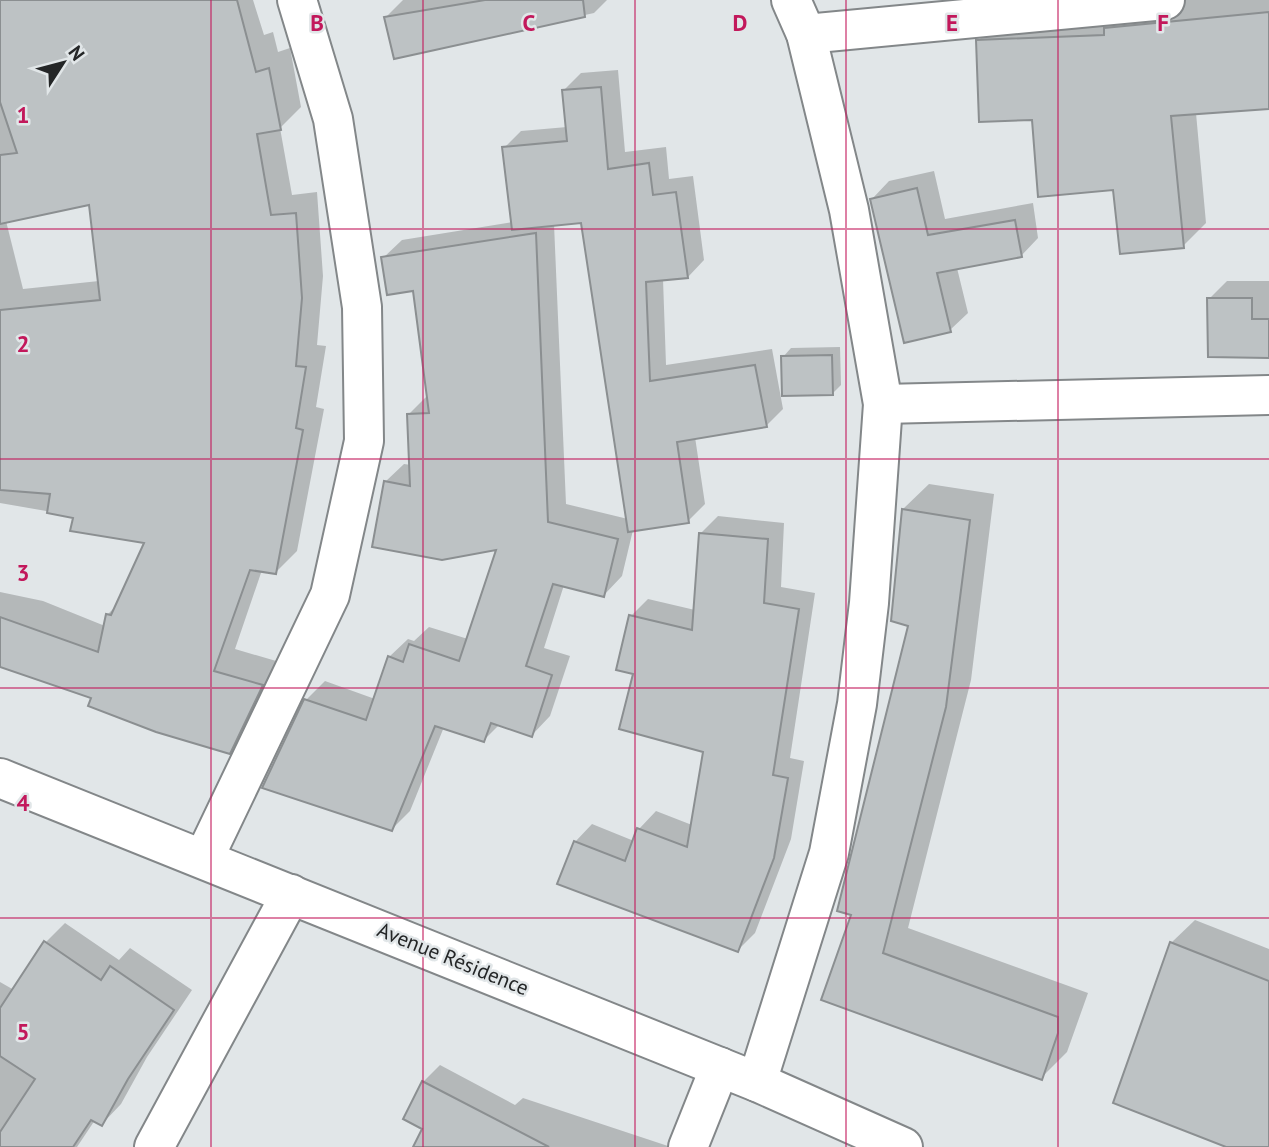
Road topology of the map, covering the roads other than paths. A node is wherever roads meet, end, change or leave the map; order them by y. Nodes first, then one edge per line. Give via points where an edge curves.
1 (297, 0) edge
2 (1166, 0) edge
3 (799, 17) edge
4 (1269, 395) edge
5 (883, 404) junction
6 (0, 778) edge
7 (204, 858) junction
8 (291, 894) junction
9 (720, 1067) junction
10 (757, 1082) junction
11 (154, 1147) edge
12 (688, 1147) edge
13 (903, 1147) edge

1 - 7 street via 333,119 362,307 364,441 330,595
2 - 3 street
3 - 5 street via 849,210
4 - 5 street
5 - 10 street via 869,603 847,759 829,853
6 - 7 street, Avenue Résidence
7 - 8 street, Avenue Résidence
8 - 9 street, Avenue Résidence
8 - 11 street
9 - 10 street, Avenue Résidence
9 - 12 street
10 - 13 street, Avenue Résidence

